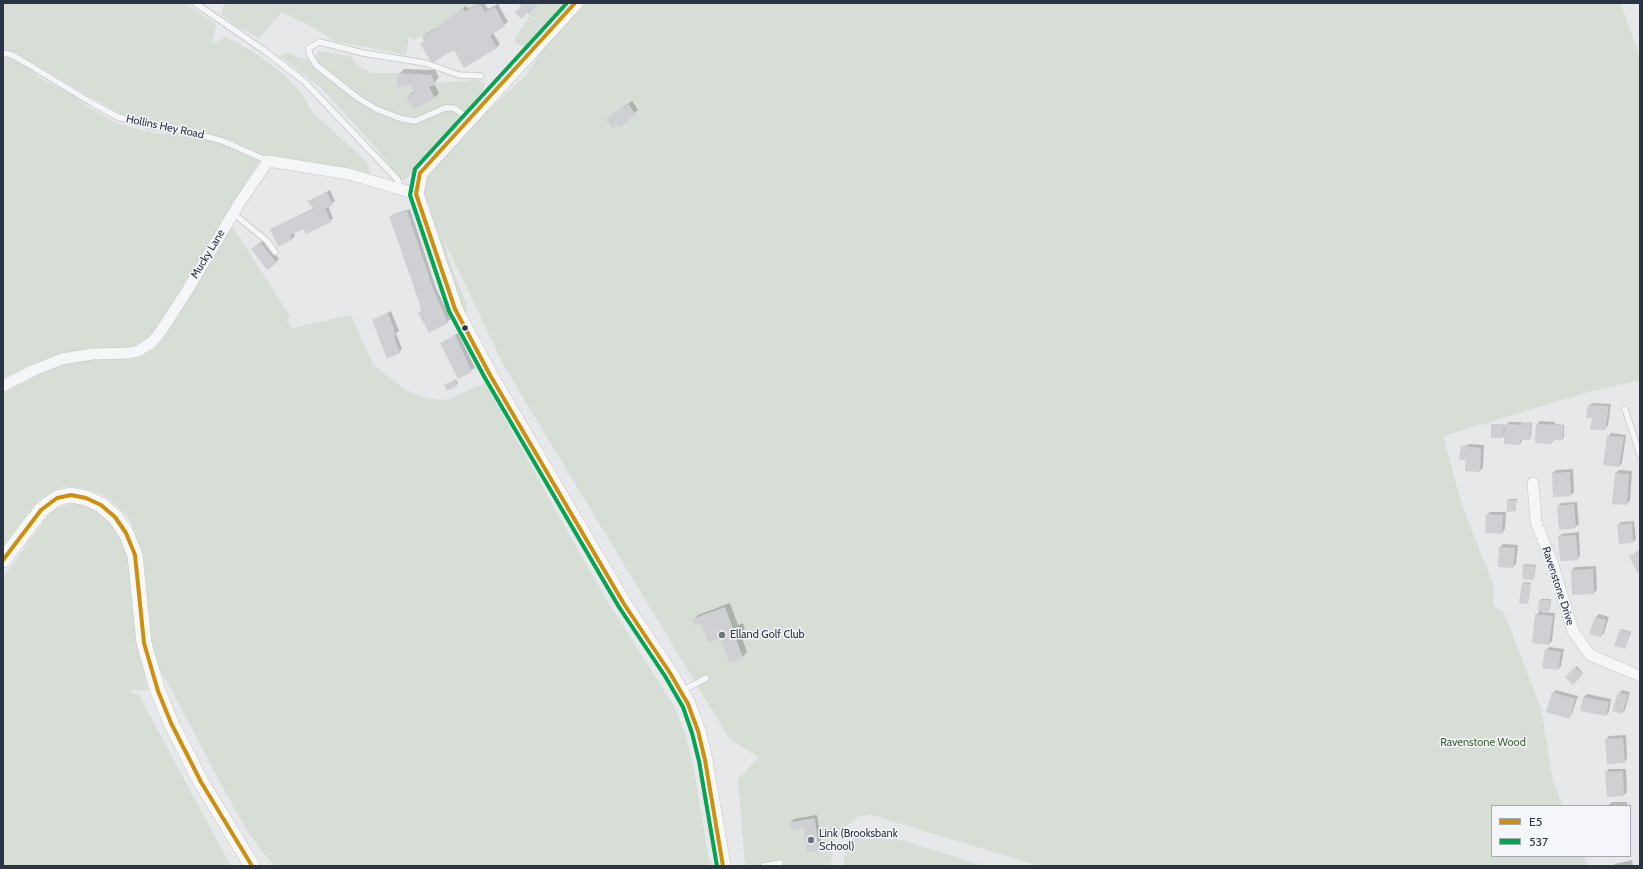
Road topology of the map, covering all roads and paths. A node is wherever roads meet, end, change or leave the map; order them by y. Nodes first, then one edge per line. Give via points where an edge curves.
1 (195, 3) edge
2 (575, 3) edge
3 (3, 53) edge
4 (481, 76) dead end
5 (469, 118) junction
6 (268, 161) junction
7 (409, 191) junction
8 (233, 213) junction
9 (275, 252) dead end
10 (3, 386) edge
11 (1625, 409) dead end
12 (1640, 455) edge
13 (1533, 483) dead end
14 (3, 560) edge
15 (1640, 676) edge
16 (706, 678) dead end
17 (681, 691) junction
18 (780, 863) dead end
19 (252, 866) edge
20 (723, 866) edge
21 (764, 866) edge

1 - 7 lane via 266,51 305,82
2 - 5 street
3 - 6 lane, Hollins Hey Road via 12,55 118,117 223,141
4 - 5 lane via 459,75 424,63 320,42 309,48 316,65 376,109 414,121 445,108 454,108
5 - 7 street via 420,173
6 - 7 street via 349,174
6 - 8 street, Mucky Lane
7 - 17 street via 455,309 496,387 624,604
8 - 9 lane via 267,241
8 - 10 street, Mucky Lane via 159,334 144,348 130,353 92,354 62,360 34,370
11 - 12 lane
13 - 15 street, Ravenstone Drive via 1536,522 1552,562 1573,631 1590,655
14 - 19 street via 41,510 57,498 71,495 86,498 101,505 115,517 135,555 144,643 160,696 201,782
16 - 17 lane
17 - 20 street via 702,745
18 - 21 lane

